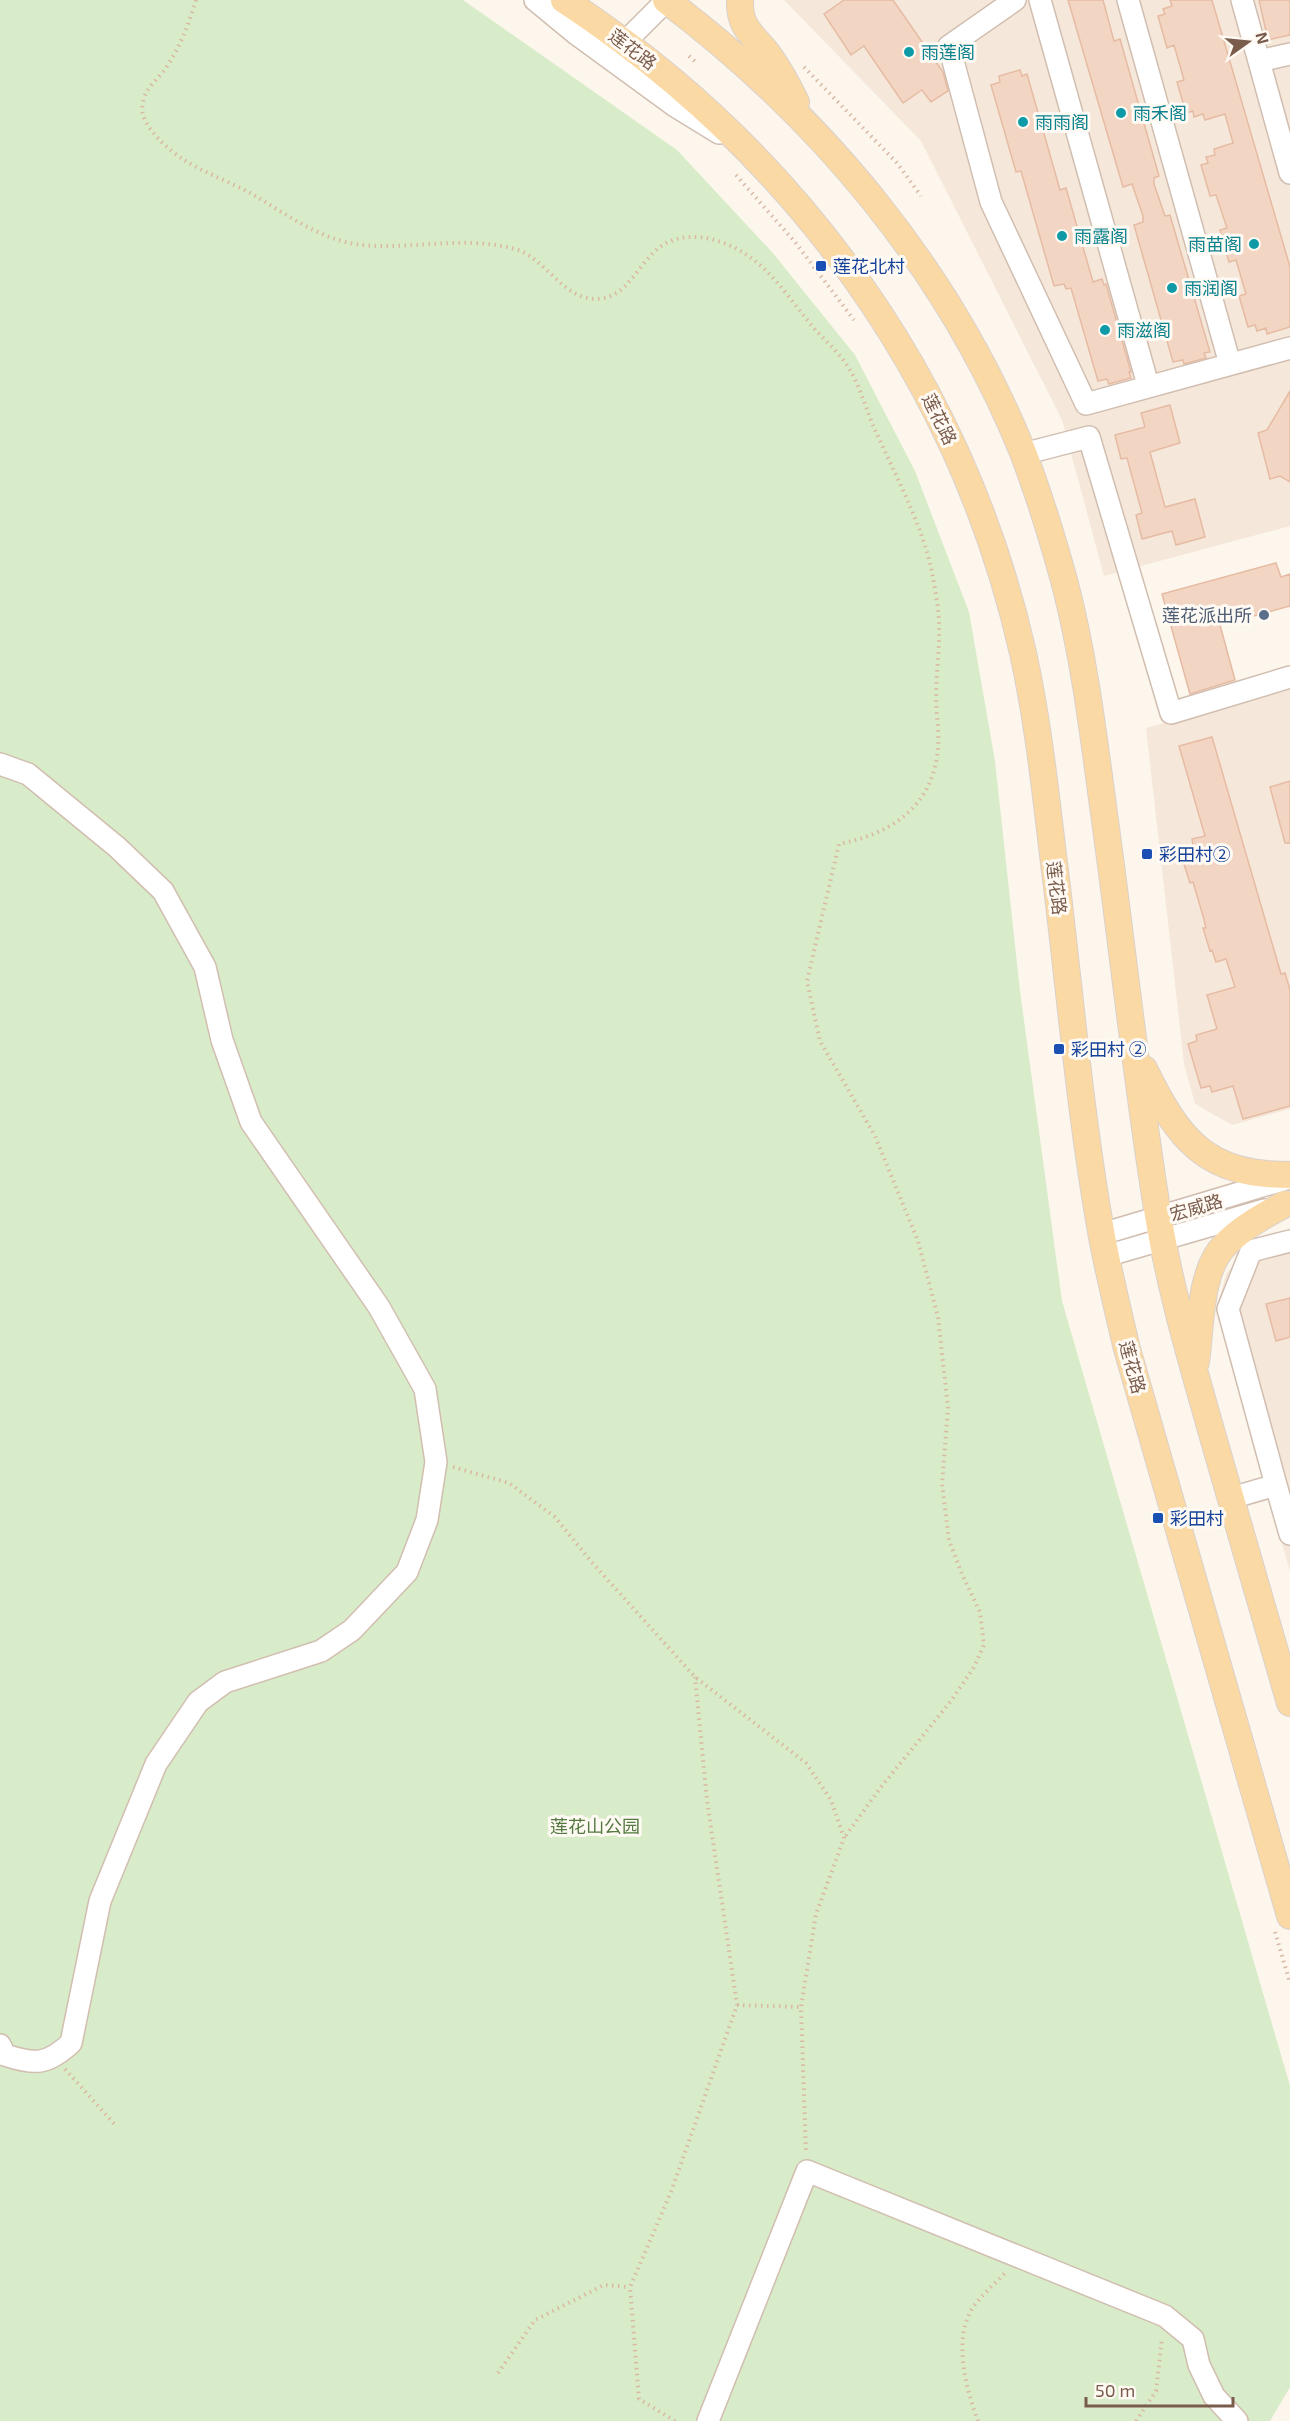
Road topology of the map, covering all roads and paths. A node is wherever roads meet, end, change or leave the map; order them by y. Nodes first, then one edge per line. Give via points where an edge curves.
1 (196, 0) edge
2 (535, 0) edge
3 (564, 0) edge
4 (667, 0) edge
5 (740, 0) edge
6 (1015, 0) edge
7 (1040, 0) edge
8 (1128, 0) edge
9 (1242, 0) edge
10 (626, 42) junction
11 (1290, 54) edge
12 (689, 56) dead end
13 (1259, 61) junction
14 (698, 64) dead end
15 (802, 65) dead end
16 (805, 122) junction
17 (746, 147) junction
18 (1290, 172) edge
19 (735, 174) dead end
20 (921, 196) dead end
21 (858, 326) dead end
22 (1290, 348) edge
23 (1230, 364) junction
24 (1148, 386) junction
25 (1023, 454) junction
26 (1290, 677) edge
27 (0, 764) edge
28 (1136, 1054) junction
29 (1290, 1177) edge
30 (1287, 1204) edge
31 (1160, 1229) junction
32 (1290, 1241) edge
33 (1104, 1245) junction
34 (1195, 1374) junction
35 (436, 1462) junction
36 (1276, 1485) junction
37 (1231, 1498) junction
38 (1290, 1534) edge
39 (694, 1677) junction
40 (1290, 1703) edge
41 (844, 1838) junction
42 (1282, 1921) edge
43 (1290, 1983) edge
44 (737, 2005) junction
45 (801, 2007) junction
46 (0, 2045) edge
47 (55, 2058) junction
48 (116, 2126) dead end
49 (807, 2171) junction
50 (1019, 2258) junction
51 (630, 2287) junction
52 (1165, 2316) junction
53 (498, 2373) dead end
54 (675, 2421) edge
55 (708, 2421) edge
56 (978, 2421) edge
57 (1136, 2421) edge
58 (1236, 2421) edge

1 - 41 path via 186,34 145,95 142,112 151,131 181,158 333,238 360,245 470,243 517,249 582,297 600,300 620,292 660,247 678,239 714,239 741,250 777,281 848,367 932,569 939,622 936,706 940,742 936,767 924,796 906,816 889,828 839,844 807,981 820,1041 875,1136 918,1241 933,1295 948,1408 942,1484 950,1540 980,1612 984,1645 951,1701
2 - 17 street via 675,106
3 - 10 main road, 莲花路
4 - 10 street
4 - 16 main road via 747,66
5 - 16 main road via 748,33 767,53
6 - 24 street via 949,46 991,202 1086,404
7 - 24 street
8 - 23 street
9 - 13 street
10 - 17 main road, 莲花路
11 - 13 street
12 - 14 path
13 - 18 street
15 - 20 path via 897,163
16 - 25 main road via 864,186 930,276 973,346
17 - 33 main road, 莲花路 via 830,243 907,357 956,452 994,551 1033,706
19 - 21 path via 795,242
22 - 23 street
23 - 24 street
25 - 26 street via 1089,437 1172,713
25 - 28 main road via 1078,642
27 - 35 street via 28,774 117,846 163,891 205,967 222,1040 251,1122 379,1307 425,1389
28 - 29 main road via 1176,1127 1192,1145 1229,1166
28 - 31 main road
29 - 31 street, 宏威路
30 - 31 street, 宏威路
30 - 34 main road via 1238,1234 1214,1260 1203,1303
31 - 33 street, 宏威路
31 - 34 main road
32 - 36 street via 1251,1251 1228,1309
33 - 42 main road, 莲花路 via 1127,1349
34 - 37 main road
35 - 39 path via 509,1483 555,1517
35 - 47 street via 427,1520 407,1572 352,1630 321,1651 225,1682 207,1695 198,1702 156,1764 100,1901 71,2043
36 - 37 street
36 - 38 street
37 - 40 main road
39 - 41 path via 806,1763 831,1800
39 - 44 path via 707,1800
41 - 45 path via 816,1914
42 - 43 path
44 - 45 path
44 - 51 path via 671,2192
45 - 49 path
46 - 47 street via 5,2055 28,2062
47 - 48 path
49 - 50 street
49 - 55 street
50 - 52 street
50 - 56 path via 972,2309 962,2334 967,2392
51 - 53 path via 604,2285 535,2320
51 - 54 path via 639,2399
52 - 57 path via 1156,2391
52 - 58 street via 1192,2338 1199,2365 1214,2396

